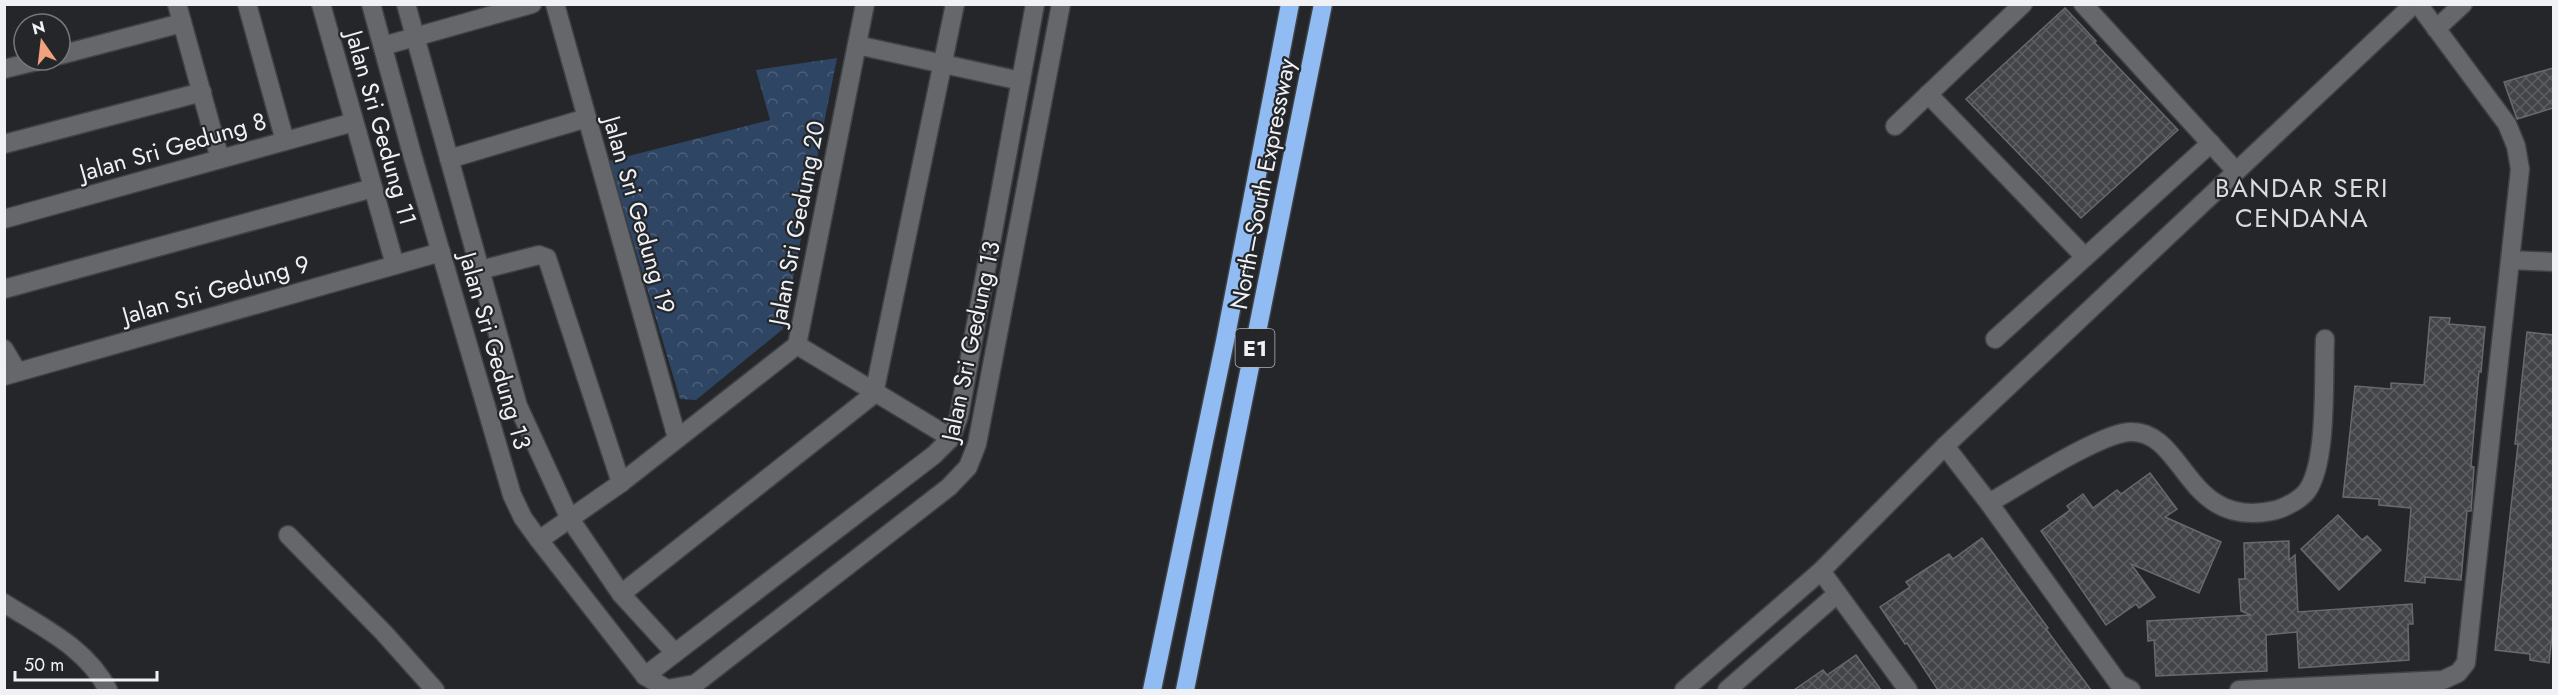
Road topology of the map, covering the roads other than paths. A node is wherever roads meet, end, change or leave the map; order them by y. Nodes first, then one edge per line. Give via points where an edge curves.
1 (177, 4) edge
2 (247, 4) edge
3 (321, 4) edge
4 (371, 4) edge
5 (406, 4) edge
6 (532, 4) edge
7 (555, 4) edge
8 (865, 4) edge
9 (955, 4) edge
10 (1035, 4) edge
11 (1061, 4) edge
12 (1290, 4) edge
13 (1323, 4) edge
14 (2023, 4) edge
15 (2083, 4) edge
16 (2416, 4) edge
17 (2463, 4) edge
18 (482, 11) edge
19 (182, 23) junction
20 (2436, 29) junction
21 (415, 38) junction
22 (857, 45) junction
23 (383, 46) junction
24 (72, 52) edge
25 (944, 64) junction
26 (1021, 81) junction
27 (202, 92) junction
28 (1928, 94) junction
29 (587, 117) junction
30 (354, 122) junction
31 (1894, 126) dead end
32 (285, 141) junction
33 (2211, 143) junction
34 (4, 144) edge
35 (220, 159) junction
36 (449, 159) junction
37 (2236, 171) junction
38 (373, 188) junction
39 (4, 219) edge
40 (441, 252) junction
41 (2084, 256) junction
42 (2511, 260) junction
43 (2553, 262) edge
44 (394, 265) junction
45 (480, 270) junction
46 (4, 289) edge
47 (1995, 339) dead end
48 (2325, 339) dead end
49 (797, 345) junction
50 (4, 349) edge
51 (11, 374) edge
52 (874, 394) junction
53 (677, 438) junction
54 (951, 438) junction
55 (1945, 447) junction
56 (621, 483) junction
57 (1989, 503) junction
58 (570, 519) junction
59 (288, 535) dead end
60 (539, 540) junction
61 (1821, 571) junction
62 (621, 594) junction
63 (1838, 594) junction
64 (4, 603) edge
65 (675, 653) junction
66 (645, 676) junction
67 (108, 690) edge
68 (435, 690) edge
69 (1152, 690) edge
70 (1185, 690) edge
71 (1683, 690) edge
72 (1727, 690) edge
73 (1908, 690) edge
74 (2131, 690) edge
75 (2239, 690) edge

1 - 19 street
2 - 32 street
3 - 30 street, Jalan Sri Gedung 11
4 - 23 street, Jalan Sri Gedung 13
5 - 21 street, Jalan Sri Gedung 13
6 - 18 street
7 - 29 street, Jalan Sri Gedung 19
8 - 22 street, Jalan Sri Gedung 20
9 - 25 street
10 - 26 street, Jalan Sri Gedung 13
11 - 66 street, Jalan Sri Gedung 13 via 977,444 968,467 949,487 695,684 667,689
12 - 69 highway, North–South Expressway / E1
13 - 70 highway, North–South Expressway / E1
14 - 28 street
15 - 33 street
16 - 20 street
16 - 37 street
17 - 20 street
18 - 21 street
19 - 24 street
19 - 27 street
20 - 42 street via 2507,124 2516,146 2520,169
21 - 23 street
21 - 36 street, Jalan Sri Gedung 13
22 - 25 street
22 - 49 street, Jalan Sri Gedung 20
23 - 40 street, Jalan Sri Gedung 13
25 - 26 street
25 - 52 street
26 - 54 street, Jalan Sri Gedung 13
27 - 34 street
27 - 35 street
28 - 31 street
28 - 41 street
29 - 36 street
29 - 53 street, Jalan Sri Gedung 19
30 - 32 street, Jalan Sri Gedung 8
30 - 38 street, Jalan Sri Gedung 11
32 - 35 street, Jalan Sri Gedung 8
33 - 37 street
33 - 41 street
35 - 39 street, Jalan Sri Gedung 8
36 - 45 street, Jalan Sri Gedung 13
37 - 55 street
38 - 44 street, Jalan Sri Gedung 11
38 - 46 street
40 - 44 street, Jalan Sri Gedung 9
40 - 60 street, Jalan Sri Gedung 13 via 513,495
41 - 47 street
42 - 43 street
42 - 75 street via 2466,663 2458,673 2443,680
44 - 51 street, Jalan Sri Gedung 9
45 - 56 street via 539,255 547,258
45 - 58 street, Jalan Sri Gedung 13 via 518,406
48 - 57 street via 2316,474 2306,493 2285,507 2259,514 2232,512 2208,500 2151,437 2132,432 2108,437
49 - 52 street
49 - 53 street, Jalan Sri Gedung 20
50 - 51 street
52 - 54 street
52 - 62 street
53 - 56 street, Jalan Sri Gedung 20
54 - 65 street, Jalan Sri Gedung 13
55 - 57 street
55 - 61 street
56 - 58 street, Jalan Sri Gedung 20
57 - 74 street via 2119,684
58 - 60 street, Jalan Sri Gedung 20
58 - 62 street, Jalan Sri Gedung 13
59 - 68 street
60 - 66 street, Jalan Sri Gedung 13
61 - 63 street
61 - 71 street
62 - 65 street, Jalan Sri Gedung 13
63 - 72 street
63 - 73 street
64 - 67 street via 77,649 100,673
65 - 66 street, Jalan Sri Gedung 13

